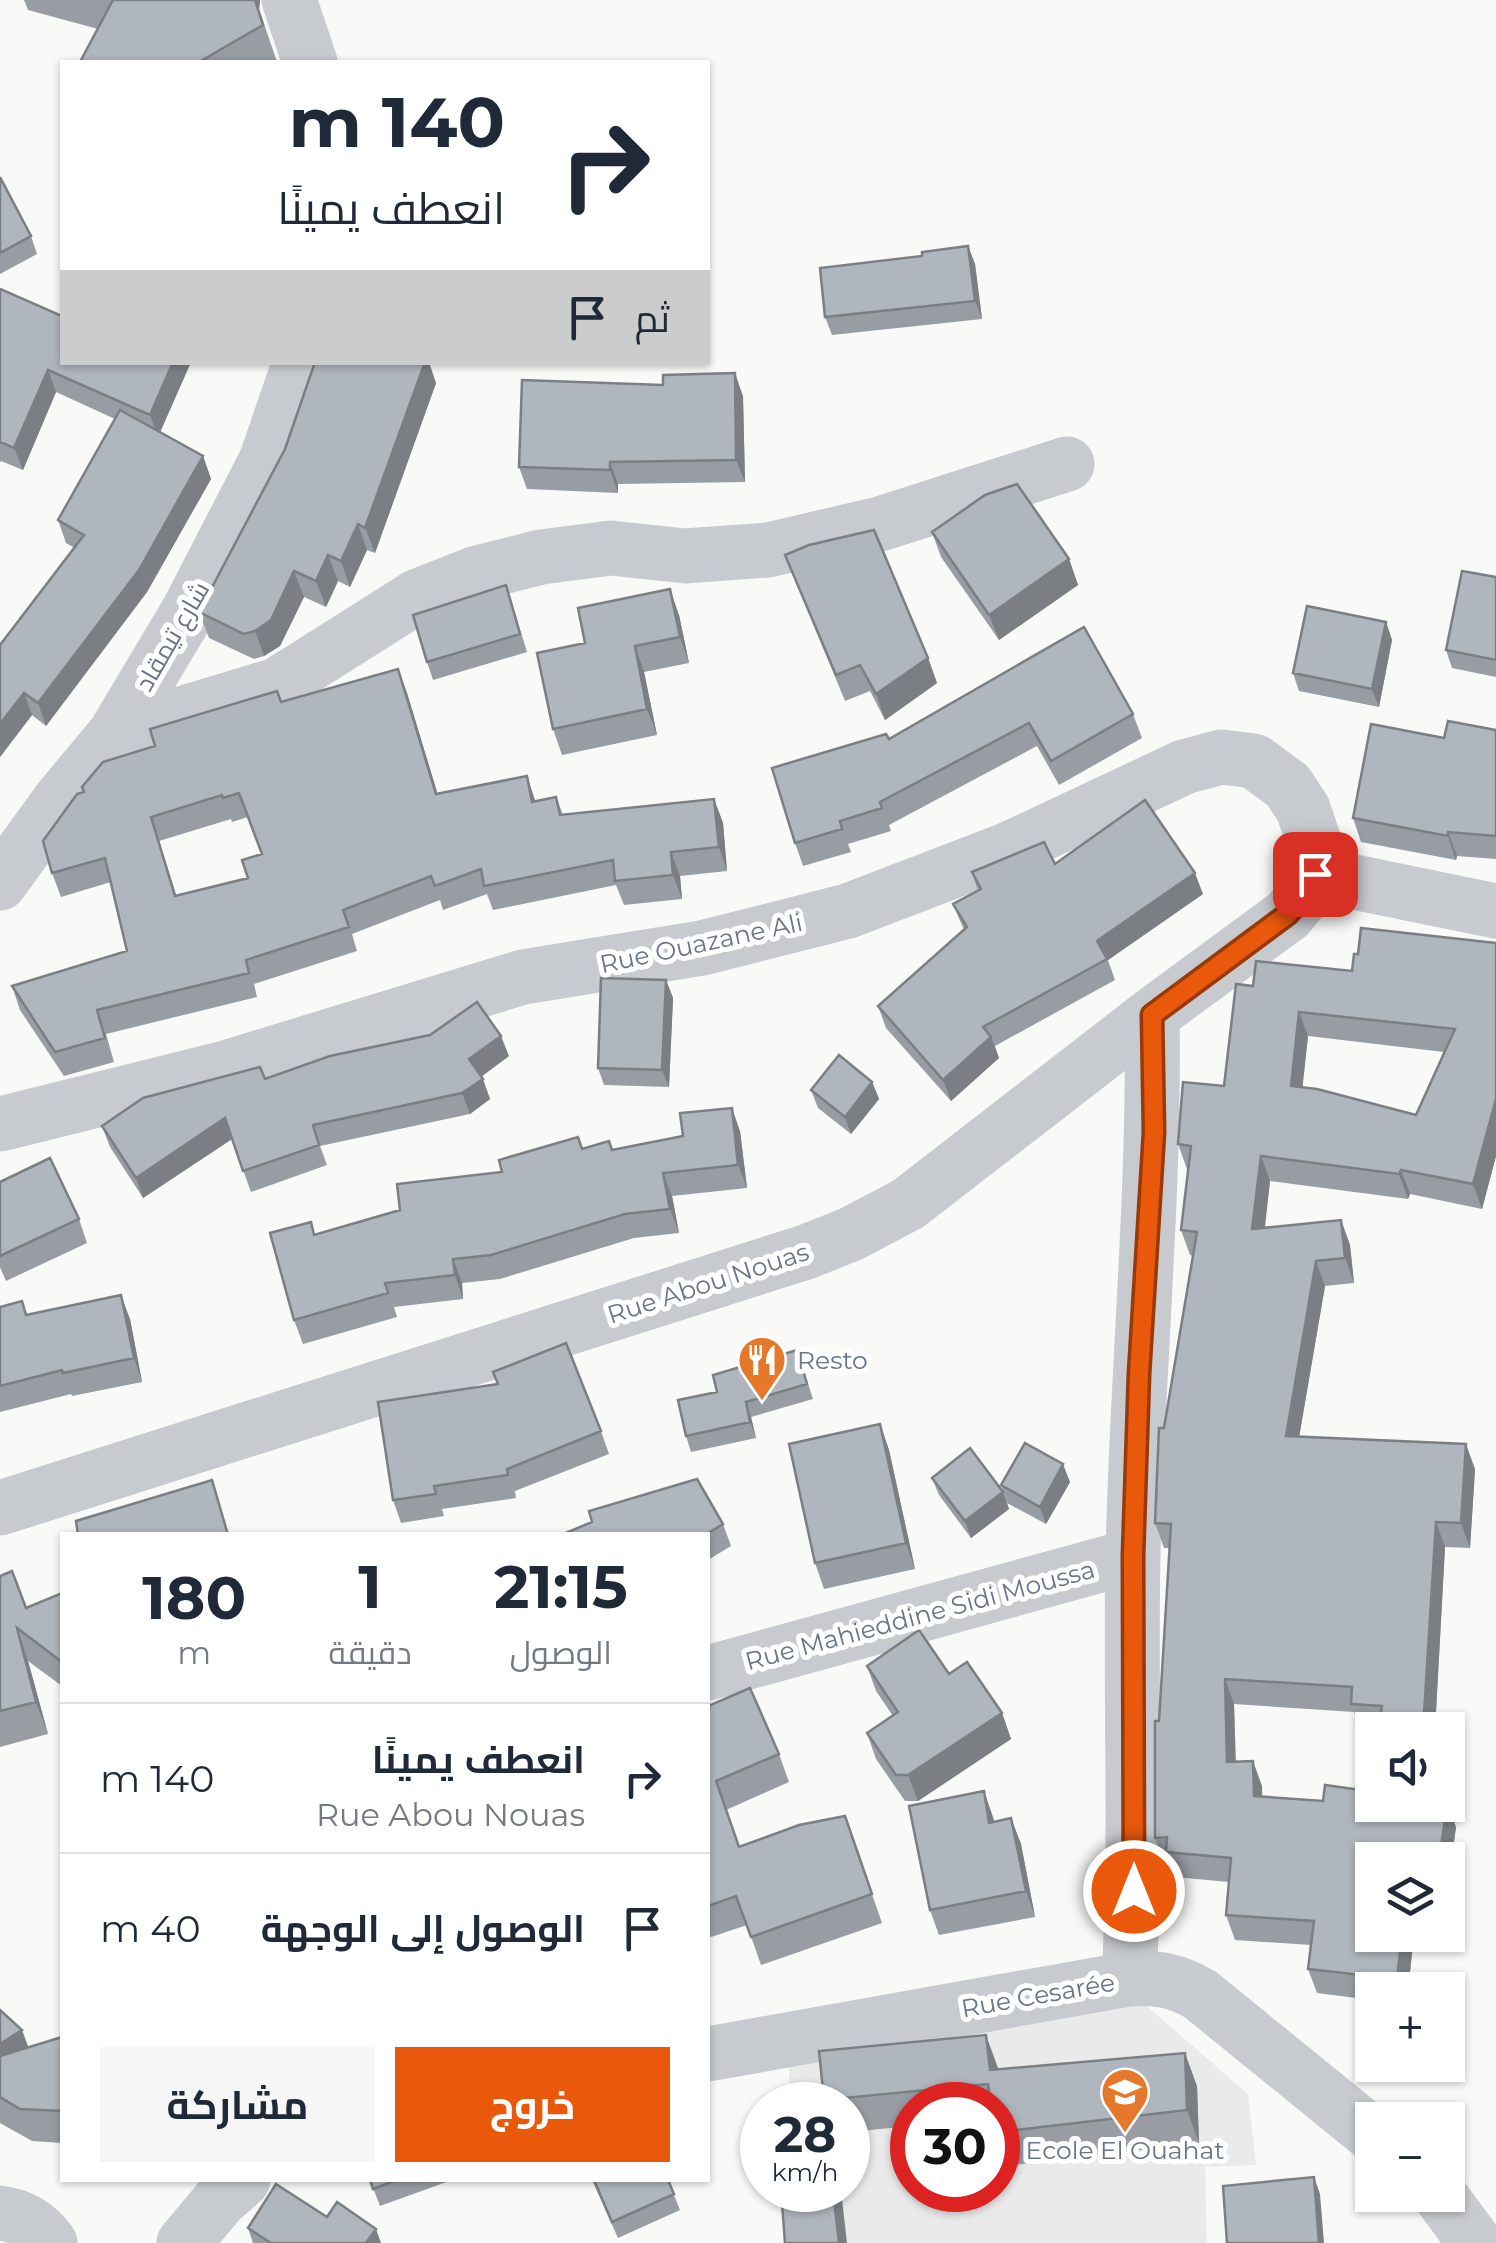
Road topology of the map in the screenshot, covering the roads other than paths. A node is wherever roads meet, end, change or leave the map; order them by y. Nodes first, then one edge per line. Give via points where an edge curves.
1 (289, 0) edge
2 (309, 60) edge
3 (299, 365) edge
4 (1067, 464) dead end
5 (116, 734) junction
6 (1315, 874) junction
7 (0, 883) edge
8 (1496, 911) edge
9 (1152, 1015) junction
10 (0, 1124) edge
11 (0, 1508) edge
12 (1133, 1556) junction
13 (710, 1672) edge
14 (1129, 1978) junction
15 (710, 2054) edge
16 (1355, 2120) edge
17 (241, 2182) edge
18 (1452, 2212) edge
19 (0, 2213) edge
20 (50, 2243) edge
21 (184, 2243) edge
22 (1475, 2243) edge

1 - 2 street
3 - 5 street, شارع تيمقاد via 266,461 190,610
4 - 5 street via 880,524 768,550 685,556 611,548 474,574 418,596 277,684
5 - 7 street, شارع تيمقاد
6 - 8 street
6 - 9 street, Rue Abou Nouas via 1288,914
6 - 10 street, Rue Ouazane Ali via 1316,847 1288,786 1254,760 1221,758 1184,767 1008,850 848,911 702,948 523,977 222,1070
9 - 11 street, Rue Abou Nouas via 908,1204 851,1234
9 - 12 street, Rue Cesarée via 1154,1132
12 - 13 street, Rue Mahieddine Sidi Moussa
12 - 14 street, Rue Cesarée
14 - 15 street, Rue Cesarée
14 - 16 street via 1170,1980 1200,1995
17 - 21 street
18 - 22 street
19 - 20 street via 23,2218

